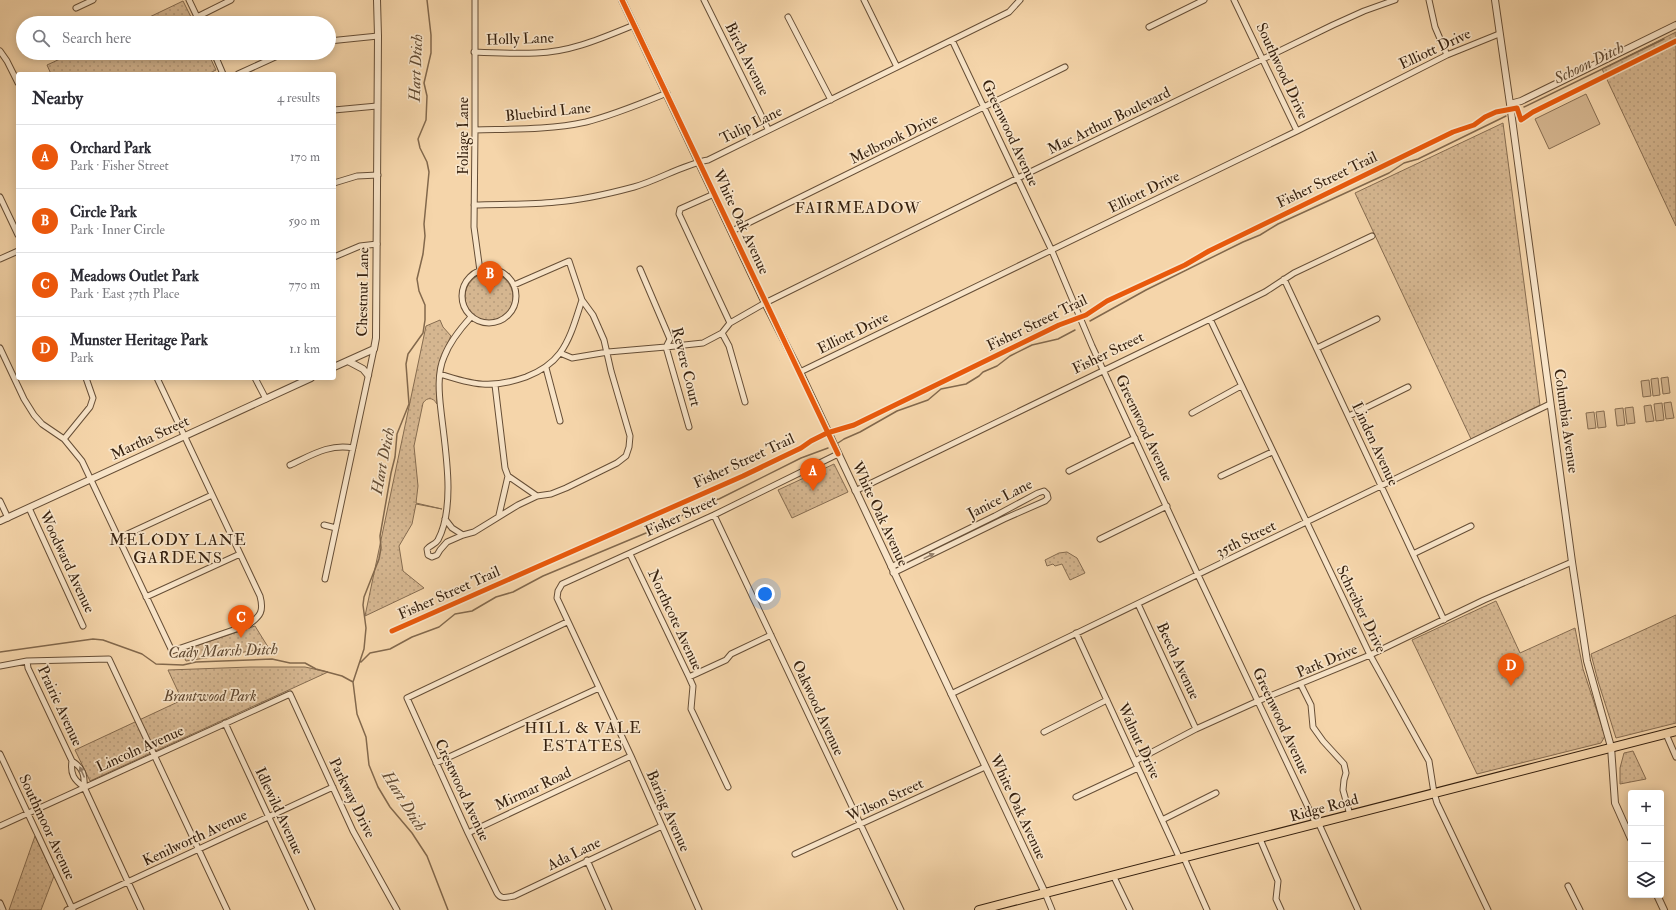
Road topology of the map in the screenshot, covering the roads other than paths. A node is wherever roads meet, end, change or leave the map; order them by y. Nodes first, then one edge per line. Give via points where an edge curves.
1 (93, 0) edge
2 (188, 0) edge
3 (232, 0) edge
4 (377, 0) edge
5 (475, 0) edge
6 (622, 0) edge
7 (704, 0) edge
8 (864, 0) edge
9 (1204, 0) edge
10 (1234, 0) edge
11 (1395, 0) edge
12 (1429, 0) edge
13 (1495, 0) edge
14 (1019, 2) edge
15 (76, 8) dead end
16 (196, 16) edge
17 (199, 16) edge
18 (788, 17) dead end
19 (1676, 24) edge
20 (634, 25) junction
21 (1149, 27) dead end
22 (1499, 34) junction
23 (378, 36) junction
24 (336, 40) edge
25 (952, 40) junction
26 (0, 51) edge
27 (474, 52) junction
28 (1447, 55) junction
29 (1263, 59) junction
30 (217, 60) edge
31 (269, 60) edge
32 (897, 67) junction
33 (1065, 68) dead end
34 (221, 72) edge
35 (242, 72) edge
36 (16, 80) edge
37 (667, 93) junction
38 (831, 100) junction
39 (1510, 104) junction
40 (377, 106) junction
41 (985, 108) junction
42 (336, 110) edge
43 (768, 129) junction
44 (475, 130) junction
45 (1297, 131) junction
46 (699, 162) junction
47 (378, 175) junction
48 (1018, 178) junction
49 (336, 181) edge
50 (714, 194) junction
51 (0, 197) edge
52 (474, 205) junction
53 (16, 231) edge
54 (732, 231) junction
55 (1372, 236) dead end
56 (377, 244) junction
57 (1052, 251) junction
58 (16, 252) edge
59 (336, 256) edge
60 (0, 259) edge
61 (640, 269) dead end
62 (480, 271) junction
63 (1284, 279) junction
64 (514, 285) junction
65 (582, 300) junction
66 (765, 304) junction
67 (471, 317) junction
68 (1210, 319) junction
69 (1377, 319) dead end
70 (730, 323) junction
71 (722, 333) junction
72 (0, 348) edge
73 (666, 348) junction
74 (1317, 348) junction
75 (374, 349) junction
76 (608, 352) junction
77 (560, 353) junction
78 (348, 361) junction
79 (336, 366) edge
80 (546, 368) junction
81 (1104, 370) junction
82 (800, 372) junction
83 (440, 374) junction
84 (368, 375) junction
85 (87, 380) edge
86 (158, 380) edge
87 (256, 380) edge
88 (307, 380) edge
89 (495, 385) junction
90 (1241, 386) junction
91 (1408, 387) dead end
92 (266, 399) junction
93 (745, 402) dead end
94 (1550, 404) junction
95 (1192, 413) dead end
96 (1348, 416) junction
97 (560, 421) dead end
98 (689, 427) dead end
99 (185, 436) junction
100 (1135, 438) junction
101 (64, 439) junction
102 (353, 448) junction
103 (1272, 452) junction
104 (838, 454) junction
105 (290, 465) dead end
106 (1069, 471) dead end
107 (508, 476) junction
108 (1221, 476) dead end
109 (91, 479) junction
110 (1381, 486) junction
111 (855, 491) junction
112 (212, 495) junction
113 (537, 496) junction
114 (0, 501) edge
115 (1167, 506) junction
116 (29, 508) junction
117 (714, 515) junction
118 (499, 516) junction
119 (8, 518) junction
120 (445, 519) junction
121 (0, 521) edge
122 (1306, 523) junction
123 (324, 526) dead end
124 (1471, 526) dead end
125 (336, 528) junction
126 (463, 535) junction
127 (119, 538) junction
128 (1100, 539) dead end
129 (240, 554) junction
130 (630, 554) junction
131 (1413, 554) junction
132 (1572, 562) junction
133 (892, 570) junction
134 (1198, 575) junction
135 (325, 578) dead end
136 (558, 590) joint
137 (146, 597) junction
138 (1138, 604) junction
139 (1444, 620) junction
140 (567, 622) junction
141 (83, 626) dead end
142 (1076, 633) junction
143 (771, 635) junction
144 (1370, 655) junction
145 (27, 661) junction
146 (0, 666) edge
147 (689, 677) junction
148 (1301, 684) junction
149 (599, 688) junction
150 (290, 694) joint
151 (951, 694) junction
152 (1107, 700) junction
153 (1258, 701) junction
154 (225, 723) junction
155 (1196, 729) junction
156 (1676, 731) edge
157 (1044, 732) dead end
158 (1666, 734) junction
159 (1611, 747) junction
160 (0, 754) edge
161 (155, 755) junction
162 (631, 756) junction
163 (1676, 757) edge
164 (72, 761) junction
165 (1135, 761) junction
166 (436, 763) junction
167 (985, 767) junction
168 (1138, 768) junction
169 (84, 787) junction
170 (332, 787) junction
171 (728, 787) dead end
172 (1216, 793) dead end
173 (1434, 793) junction
174 (1076, 797) dead end
175 (28, 813) junction
176 (1350, 815) junction
177 (269, 817) junction
178 (1162, 820) junction
179 (860, 824) junction
180 (1318, 824) junction
181 (0, 826) edge
182 (662, 826) junction
183 (1628, 832) edge
184 (468, 833) junction
185 (1260, 839) junction
186 (198, 849) junction
187 (796, 854) dead end
188 (1182, 859) junction
189 (587, 860) junction
190 (1113, 875) junction
191 (128, 882) junction
192 (1568, 886) dead end
193 (497, 893) joint
194 (1045, 893) junction
195 (1658, 898) edge
196 (0, 903) edge
197 (70, 909) edge
198 (3, 910) edge
199 (141, 910) edge
200 (227, 910) edge
201 (312, 910) edge
202 (397, 910) edge
203 (609, 910) edge
204 (699, 910) edge
205 (901, 910) edge
206 (979, 910) edge
207 (1052, 910) edge
208 (1130, 910) edge
209 (1207, 910) edge
210 (1281, 910) edge
211 (1358, 910) edge
212 (1488, 910) edge
213 (1580, 910) edge
214 (1664, 910) edge

1 - 15 street
2 - 16 street
3 - 17 street
4 - 23 street, Chestnut Lane
5 - 27 street, Foliage Lane
6 - 20 street, White Oak Avenue
7 - 43 street, Birch Avenue
8 - 32 street
9 - 21 street
10 - 29 street, Southwood Drive
11 - 29 street, Mac Arthur Boulevard via 1364,11
12 - 28 street via 1435,27
13 - 22 street, Columbia Avenue
14 - 25 street, Tulip Lane via 1009,12
18 - 38 street
19 - 39 street via 1521,101
20 - 27 street, Holly Lane via 592,43 567,49 537,53
20 - 37 street, White Oak Avenue
22 - 28 street, Elliott Drive
22 - 39 street, Columbia Avenue
23 - 24 street
23 - 40 street, Chestnut Lane
25 - 32 street, Tulip Lane
25 - 41 street, Greenwood Avenue
26 - 36 street
27 - 44 street, Foliage Lane
28 - 45 street, Elliott Drive
29 - 45 street, Southwood Drive
29 - 48 street, Mac Arthur Boulevard
30 - 34 street
31 - 35 street
32 - 38 street, Tulip Lane
33 - 41 street, Melbrook Drive
37 - 44 street, Bluebird Lane via 618,113 584,122 540,128
37 - 46 street, White Oak Avenue
38 - 43 street, Tulip Lane
39 - 94 street, Columbia Avenue
40 - 42 street
40 - 47 street, Chestnut Lane
41 - 48 street, Greenwood Avenue
41 - 54 street, Melbrook Drive
43 - 46 street, Tulip Lane via 708,160
44 - 52 street, Foliage Lane
45 - 57 street, Elliott Drive
46 - 50 street, White Oak Avenue
46 - 52 street, Tulip Lane via 636,186 600,196 557,202
47 - 49 street via 357,176
47 - 56 street, Chestnut Lane
48 - 57 street, Greenwood Avenue
48 - 66 street, Mac Arthur Boulevard
50 - 54 street, White Oak Avenue
50 - 70 street via 680,209 679,214
51 - 53 street
52 - 62 street, Foliage Lane
54 - 66 street, White Oak Avenue
55 - 63 street, Fisher Street
56 - 59 street via 360,246
56 - 75 street, Chestnut Lane
57 - 81 street, Greenwood Avenue
57 - 82 street, Elliott Drive
58 - 60 street
61 - 73 street, Revere Court via 670,339
62 - 64 street via 500,271 509,277
62 - 67 street via 468,279 462,294 463,304
63 - 68 street, Fisher Street via 1265,292
63 - 74 street, Linden Avenue
64 - 65 street via 569,261
64 - 67 street via 516,300 511,313 505,318 492,324
65 - 76 street via 593,315
65 - 77 street
66 - 70 street, Mac Arthur Boulevard
66 - 82 street, White Oak Avenue
67 - 83 street via 449,345
68 - 81 street, Fisher Street
68 - 90 street, Schreiber Drive
69 - 74 street
70 - 71 street
71 - 73 street via 703,343
71 - 93 street via 729,346
72 - 101 street via 34,415 42,424
73 - 76 street
73 - 98 street, Revere Court
74 - 96 street, Linden Avenue
75 - 78 street
75 - 84 street, Chestnut Lane
76 - 77 street via 572,358
76 - 113 street via 630,436 626,456 566,488
77 - 80 street
78 - 79 street
78 - 84 street via 363,369
80 - 89 street
80 - 97 street
81 - 100 street, Greenwood Avenue
81 - 111 street, Fisher Street
82 - 104 street, White Oak Avenue
83 - 89 street via 463,382
83 - 120 street via 439,398 448,480
84 - 102 street, Chestnut Lane
85 - 101 street via 94,398 90,407
86 - 99 street
87 - 92 street
88 - 92 street, Martha Street
89 - 107 street
90 - 95 street
90 - 103 street, Schreiber Drive
91 - 96 street
92 - 99 street, Martha Street
94 - 110 street, 35th Street
94 - 132 street, Columbia Avenue
96 - 110 street, Linden Avenue
99 - 109 street, Martha Street
99 - 112 street
100 - 106 street
100 - 115 street, Greenwood Avenue
101 - 109 street via 82,461
102 - 105 street via 332,447
102 - 125 street, Chestnut Lane
103 - 108 street
103 - 122 street, Schreiber Drive
104 - 111 street, White Oak Avenue
104 - 117 street, Fisher Street
107 - 113 street
107 - 118 street
109 - 116 street, Martha Street
109 - 127 street
110 - 122 street, 35th Street
110 - 131 street, Linden Avenue
111 - 133 street, White Oak Avenue
112 - 127 street
112 - 129 street
113 - 118 street
114 - 119 street
115 - 128 street
115 - 134 street, Greenwood Avenue
116 - 119 street, Martha Street
116 - 141 street, Woodward Avenue
117 - 130 street, Fisher Street
117 - 143 street, Oakwood Avenue
118 - 126 street via 474,532
119 - 121 street, Martha Street
120 - 126 street via 452,528
120 - 126 street via 438,539 427,550 428,555 437,555 447,542
122 - 134 street, 35th Street
122 - 144 street, Schreiber Drive
123 - 125 street
124 - 131 street
125 - 135 street, Chestnut Lane
127 - 137 street
129 - 137 street
129 - 137 street via 260,596 262,612 248,625 172,650
130 - 136 street, Fisher Street via 562,584
130 - 147 street, Northcote Avenue
131 - 139 street, Linden Avenue
132 - 139 street, Park Drive
132 - 159 street, Columbia Avenue via 1587,661
133 -> 133 street, Janice Lane via 1045,501 1048,498 1047,494 1044,491 1038,493
133 - 151 street, White Oak Avenue
134 - 138 street, 35th Street
134 - 153 street, Greenwood Avenue
136 - 140 street, Baring Avenue via 556,598
138 - 142 street, 35th Street
138 - 155 street, Beech Avenue
139 - 144 street, Park Drive
140 - 149 street, Baring Avenue
140 - 166 street, Crestwood Avenue via 406,698
142 - 151 street, 35th Street
142 - 152 street, Walnut Drive
143 - 147 street
143 - 179 street, Oakwood Avenue
144 - 148 street, Park Drive
144 - 173 street, Schreiber Drive via 1429,761
145 - 146 street
145 - 161 street via 109,659
145 - 164 street, Prairie Avenue
147 - 171 street, Northcote Avenue via 693,686 691,708
148 - 153 street, Park Drive
148 - 176 street via 1311,705 1313,727 1344,764 1344,790
149 - 162 street, Baring Avenue
149 - 166 street
150 - 154 street, Lincoln Avenue
150 - 170 street, Parkway Drive
151 - 167 street, White Oak Avenue
152 - 157 street
152 - 165 street, Walnut Drive
153 - 155 street, Park Drive
153 - 180 street, Greenwood Avenue
154 - 161 street, Lincoln Avenue
154 - 177 street, Idlewild Avenue
155 - 165 street, Park Drive
156 - 158 main road, Ridge Road
158 - 159 main road, Ridge Road
158 - 163 street
159 - 173 main road, Ridge Road
159 - 183 street, Columbia Avenue via 1615,803
160 - 175 street, Southmoor Avenue
161 - 169 street, Lincoln Avenue
161 - 186 street
162 - 182 street, Baring Avenue
162 - 184 street, Mirmar Road
164 - 169 street, Prairie Avenue via 71,770 76,781
169 -> 164 street, Prairie Avenue via 85,777 80,766
165 - 168 street, Walnut Drive
166 - 184 street, Crestwood Avenue
167 - 179 street, Wilson Street
167 - 194 street, White Oak Avenue
168 - 174 street
168 - 178 street, Walnut Drive
169 - 175 street, Lincoln Avenue
169 - 191 street, Prairie Avenue
170 - 177 street, Kenilworth Avenue
170 - 202 street, Parkway Drive
172 - 178 street
173 - 176 main road, Ridge Road
173 - 212 street, Schreiber Drive
175 - 181 street, Lincoln Avenue
175 - 197 street, Southmoor Avenue
176 - 180 main road, Ridge Road
177 - 186 street, Kenilworth Avenue
177 - 201 street, Idlewild Avenue
178 - 188 street, Walnut Drive
179 - 187 street, Wilson Street
179 - 205 street, Oakwood Avenue
180 - 185 main road, Ridge Road
180 - 211 street, Greenwood Avenue
182 - 189 street, Ada Lane
182 - 204 street, Baring Avenue
184 - 193 street, Crestwood Avenue
185 - 188 main road, Ridge Road
185 - 210 street via 1278,881 1276,899
186 - 191 street, Kenilworth Avenue
186 - 200 street
188 - 190 main road, Ridge Road
188 - 209 street, Walnut Drive
189 - 193 street, Ada Lane via 514,896 503,898
189 - 203 street
190 - 194 main road, Ridge Road
190 - 208 street
191 - 197 street, Kenilworth Avenue
191 - 199 street, Prairie Avenue
192 - 213 street
194 - 206 main road, Ridge Road
194 - 207 street, White Oak Avenue
195 - 214 street
196 - 198 street

